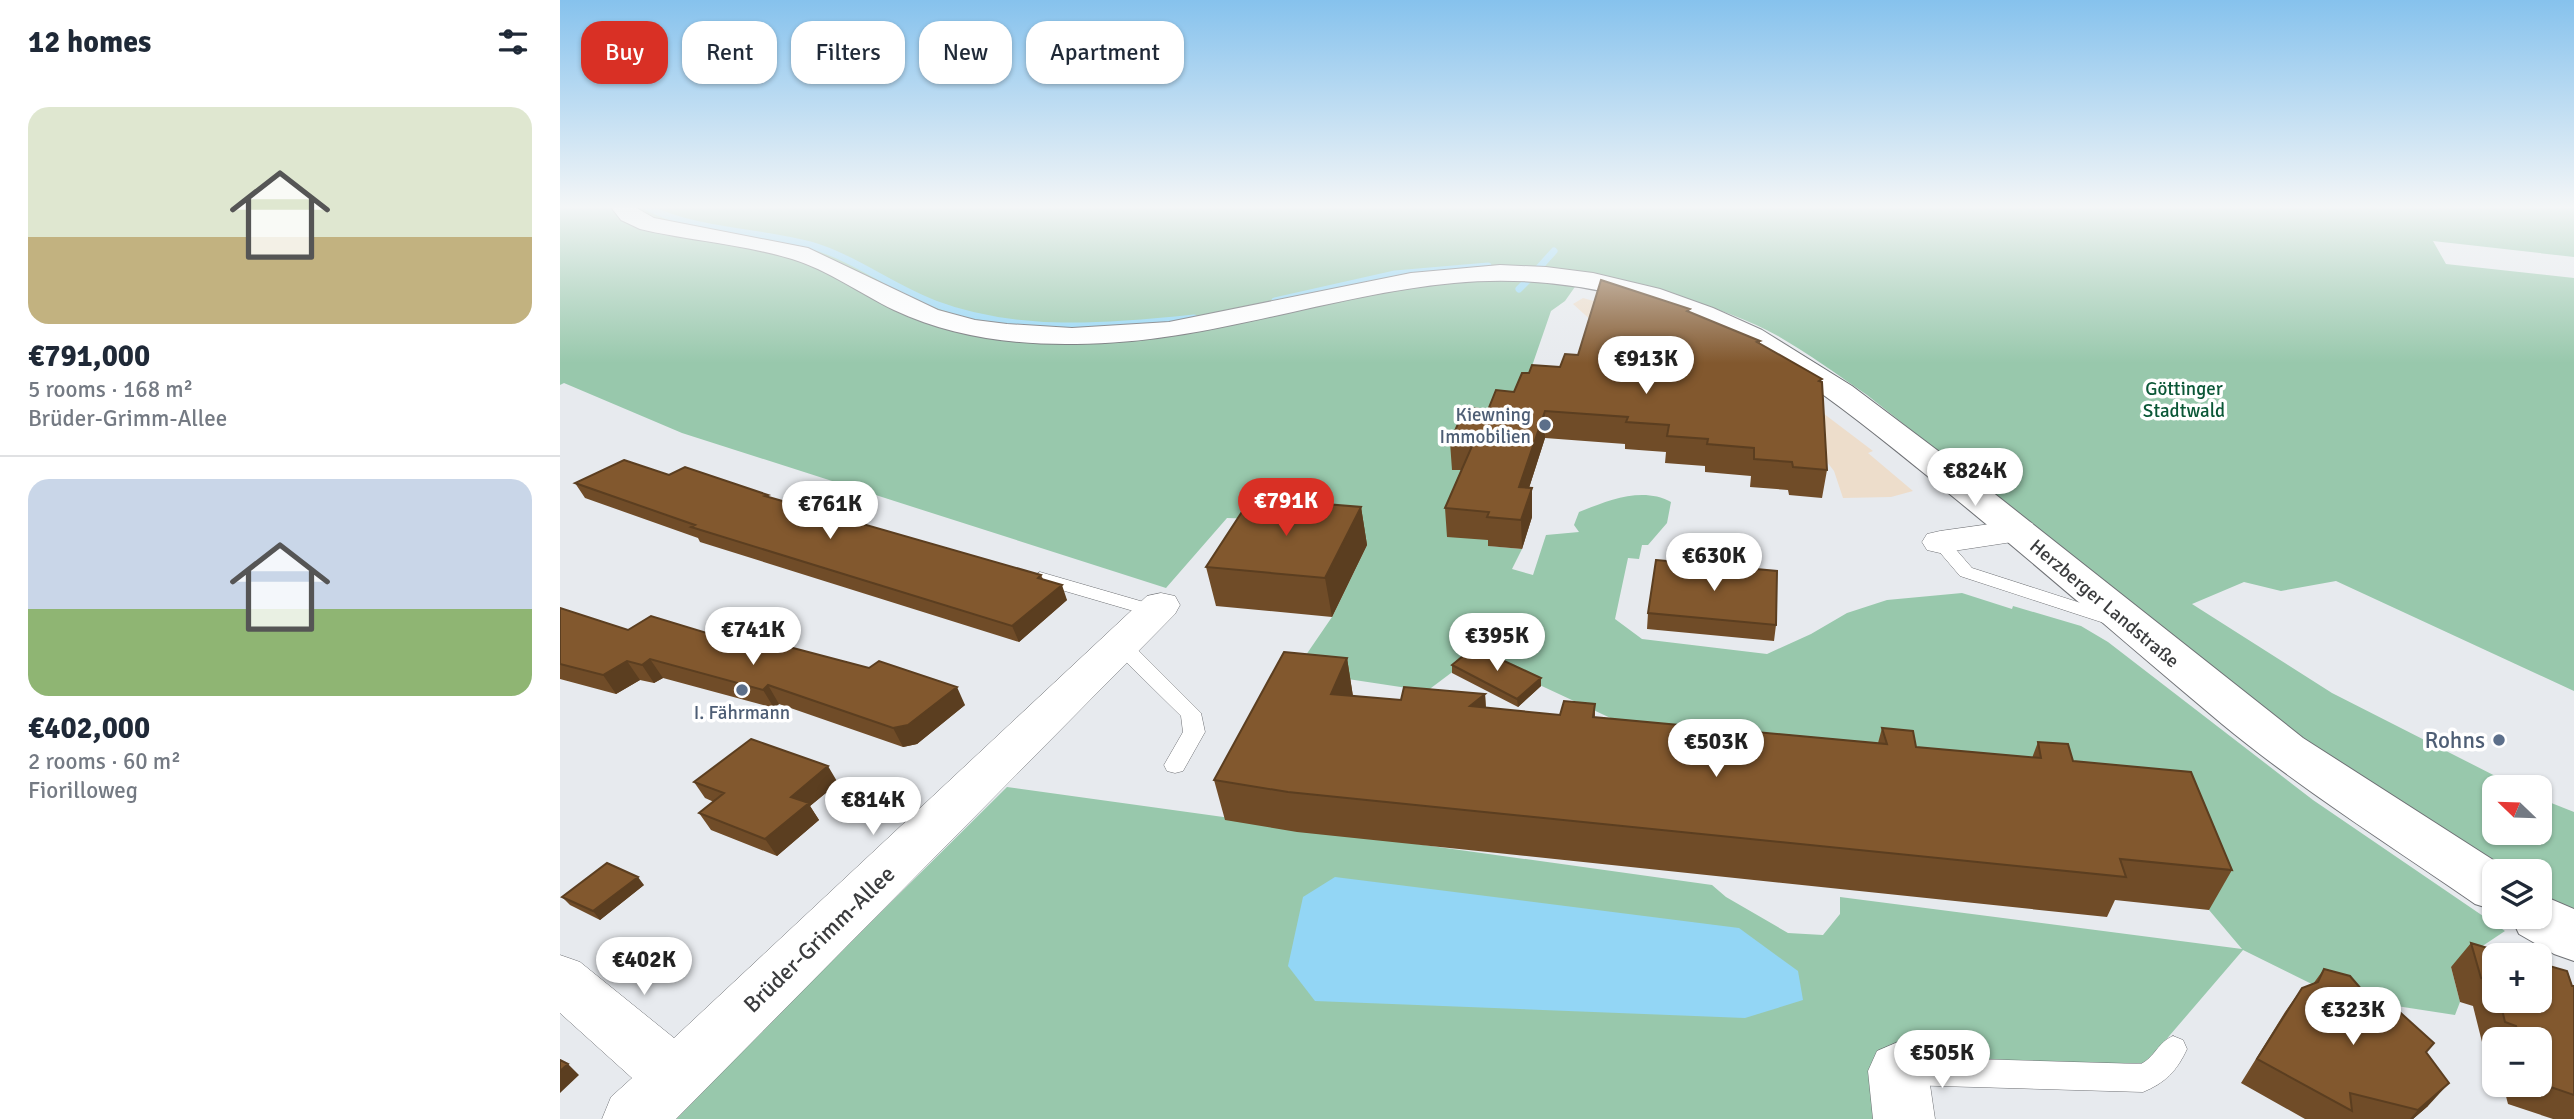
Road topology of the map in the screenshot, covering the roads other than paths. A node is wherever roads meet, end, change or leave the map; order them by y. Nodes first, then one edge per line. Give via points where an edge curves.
1 (813, 258) edge
2 (2019, 531) junction
3 (1941, 542) joint
4 (1024, 574) edge
5 (1157, 608) joint
6 (2131, 625) junction
7 (1122, 646) junction
8 (1175, 765) dead end
9 (2482, 880) edge
10 (2552, 925) edge
11 (2574, 937) edge
12 (560, 980) edge
13 (2173, 1049) dead end
14 (676, 1078) junction
15 (1901, 1095) edge
16 (633, 1119) edge

1 - 2 street, Herzberger Landstraße via 932,318 1045,336 1154,332 1398,281 1457,275 1538,274 1619,287 1713,317 1795,359 1849,396
2 - 3 street
2 - 6 street, Herzberger Landstraße
3 - 6 lane via 1966,572
4 - 5 lane, Brüder-Grimm-Allee
5 - 7 street, Brüder-Grimm-Allee
6 - 9 street, Herzberger Landstraße via 2284,749
7 - 8 lane via 1191,713 1194,732
7 - 14 street, Brüder-Grimm-Allee
10 - 11 street
12 - 14 street
13 - 15 lane via 2158,1070 2143,1078
14 - 16 street, Brüder-Grimm-Allee

